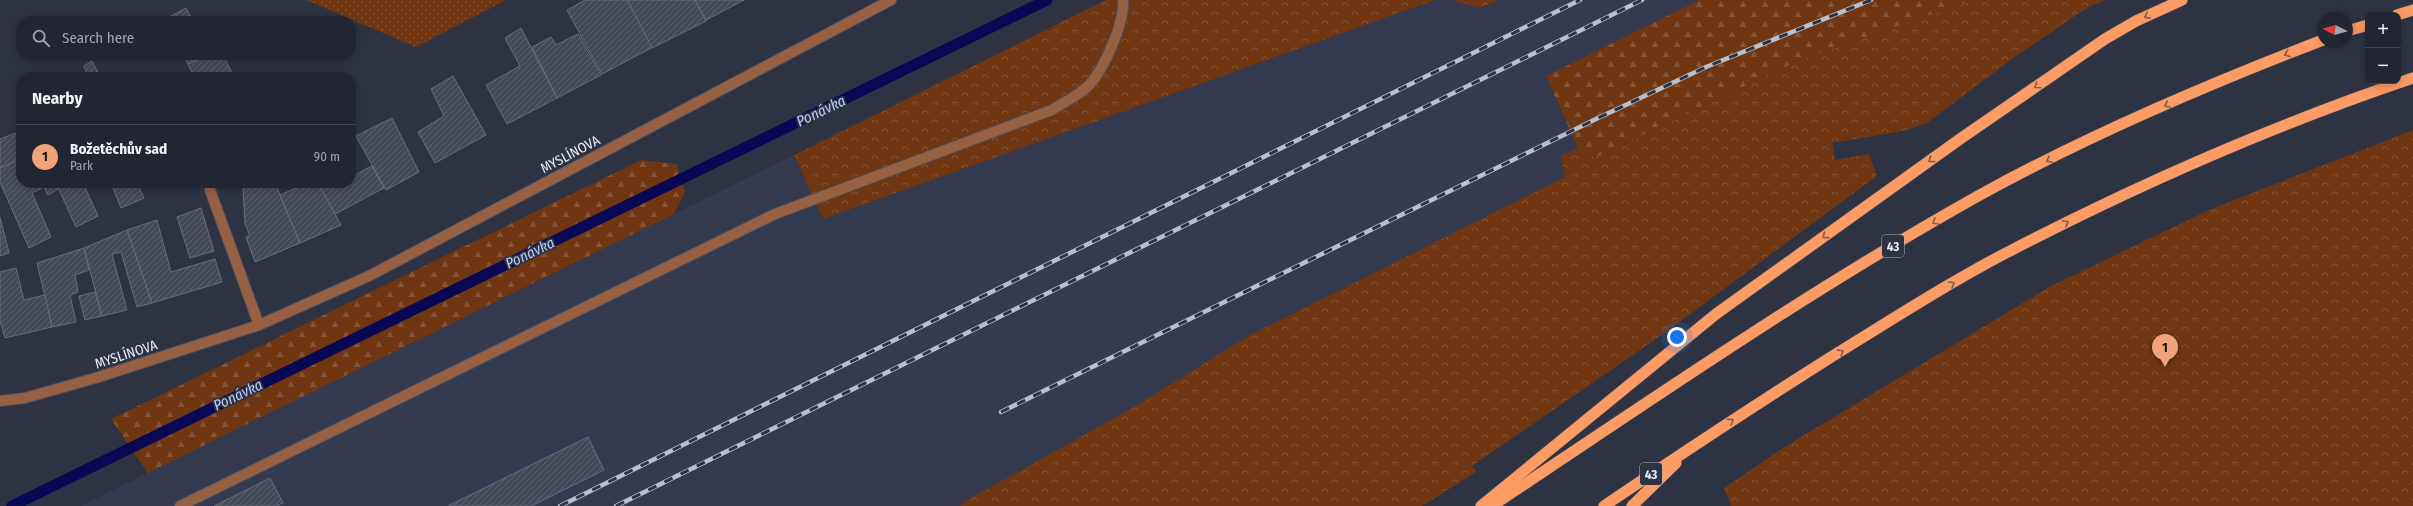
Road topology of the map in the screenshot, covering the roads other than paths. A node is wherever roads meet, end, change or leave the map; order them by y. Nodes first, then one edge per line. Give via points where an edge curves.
1 (891, 0) edge
2 (1123, 0) edge
3 (2182, 0) edge
4 (2413, 10) edge
5 (2401, 14) edge
6 (2365, 25) edge
7 (2353, 29) edge
8 (2317, 42) edge
9 (2413, 78) edge
10 (210, 190) dead end
11 (259, 325) junction
12 (0, 401) edge
13 (1698, 442) junction
14 (180, 506) edge
15 (1481, 506) edge
16 (1492, 506) edge
17 (1604, 506) edge
18 (1632, 506) edge

1 - 11 street, MYSLÍNOVA via 369,276
2 - 14 street via 1124,10 1117,36 1091,83 1052,110 775,214
3 -> 15 highway via 2136,21 2106,39 1960,139 1729,305
4 - 5 highway
6 - 7 highway
8 -> 16 highway, 43 via 2216,82 2076,147 1979,196 1815,292
13 -> 9 highway, 43 via 1889,321 2004,254 2102,204 2213,153
10 - 11 street
11 - 12 street, MYSLÍNOVA via 99,377 25,398
13 - 17 highway, 43
13 - 18 highway

